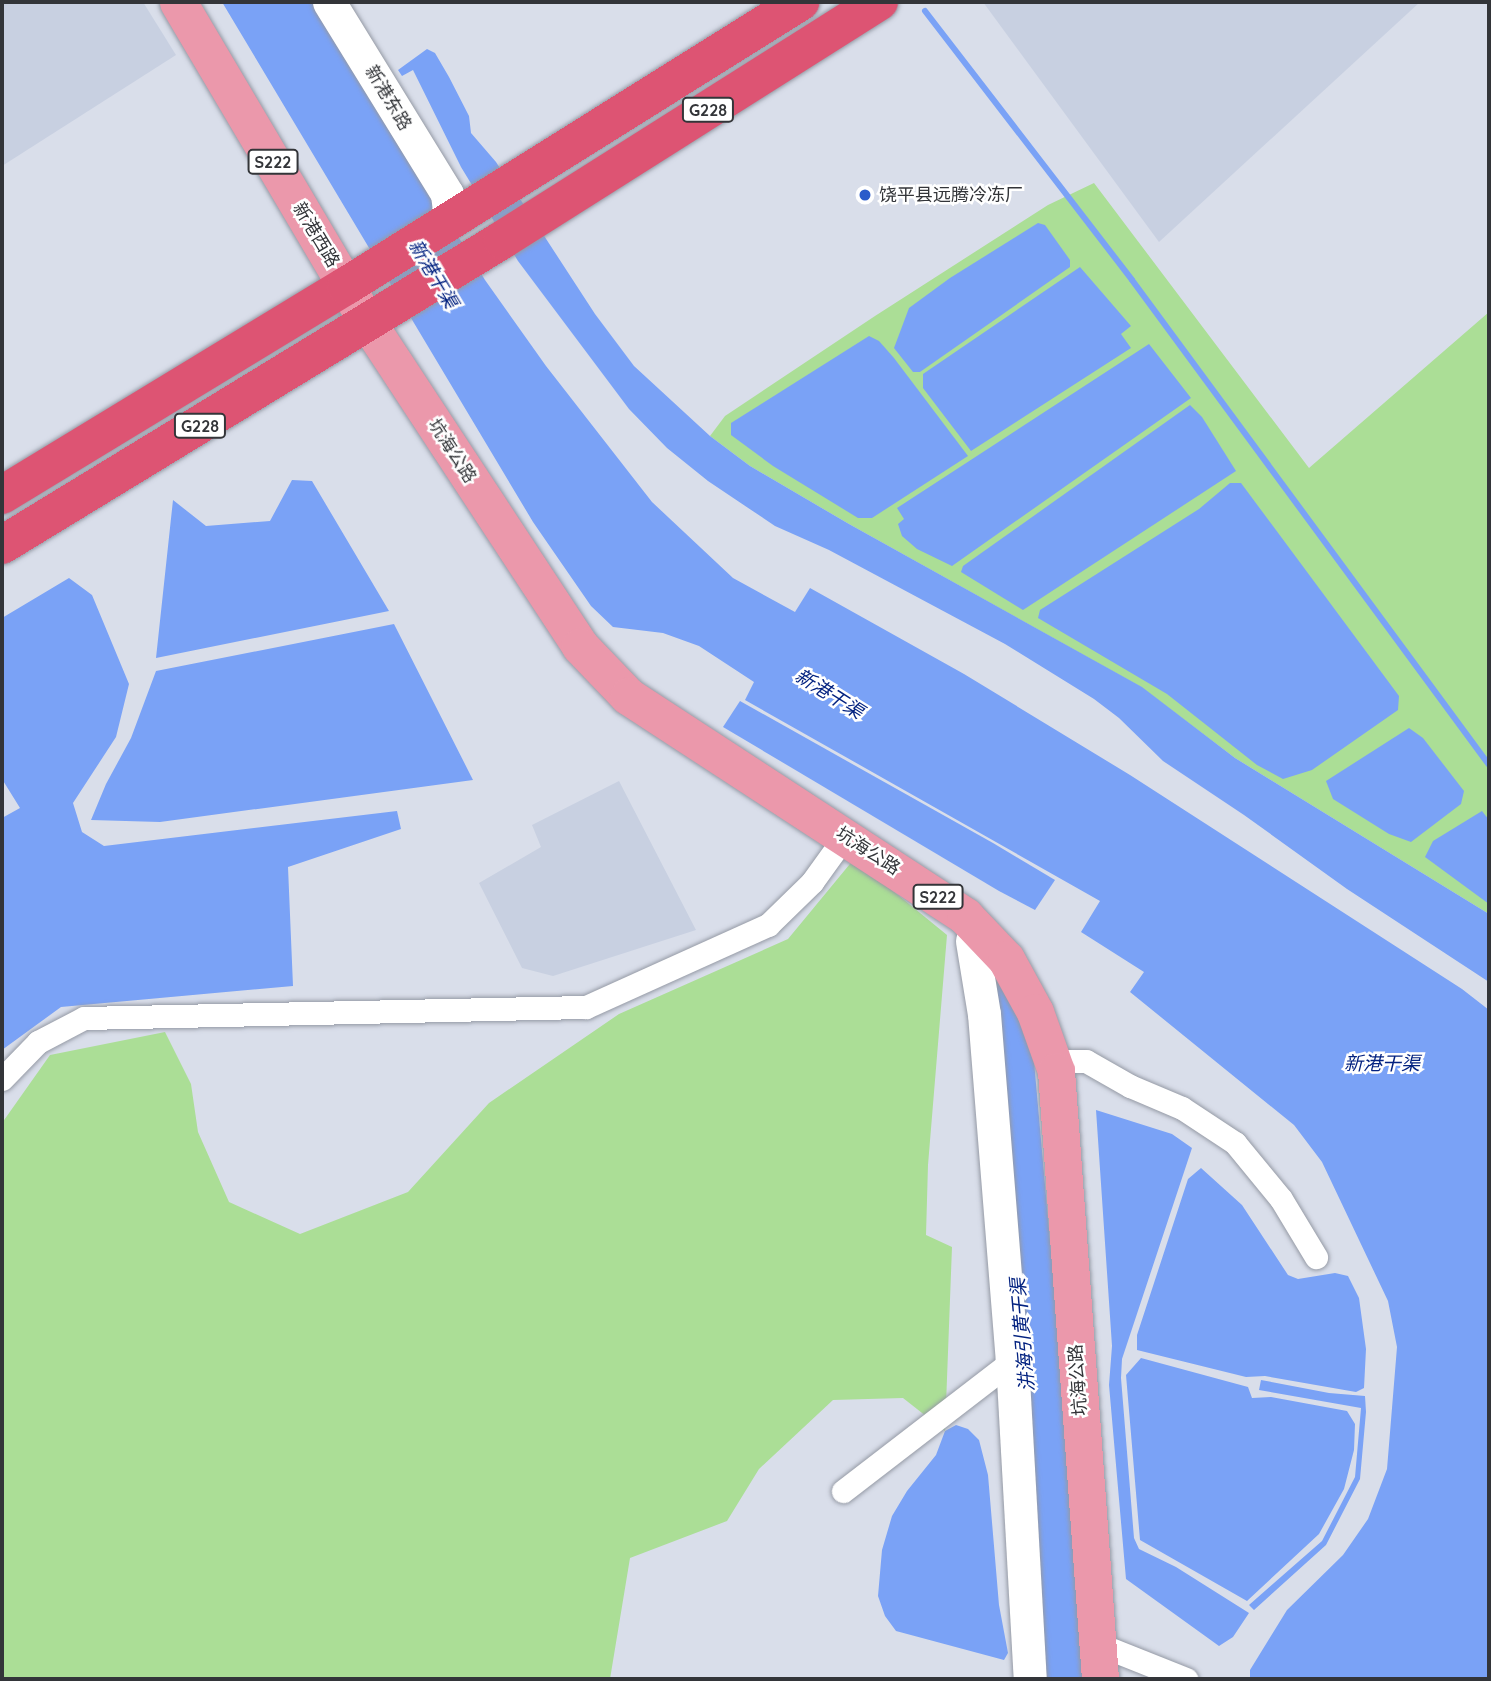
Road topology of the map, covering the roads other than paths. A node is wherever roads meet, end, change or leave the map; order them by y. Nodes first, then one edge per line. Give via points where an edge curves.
1 (178, 2) edge
2 (329, 2) edge
3 (800, 2) edge
4 (879, 2) edge
5 (456, 208) junction
6 (356, 280) junction
7 (382, 314) junction
8 (2, 495) edge
9 (2, 545) edge
10 (838, 846) dead end
11 (972, 941) dead end
12 (1069, 1061) dead end
13 (2, 1079) edge
14 (1316, 1257) dead end
15 (1012, 1360) junction
16 (843, 1490) dead end
17 (1107, 1665) edge
18 (1030, 1679) edge
19 (1186, 1679) edge

1 - 6 main road, 新港西路 / S222
2 - 5 street, 新港东路
3 - 5 highway, G228 via 515,182
4 - 7 highway, G228
5 - 6 highway, G228
6 - 7 main road, 新港西路 / S222
6 - 8 highway, G228
7 - 9 highway, G228
7 - 17 main road, 坑海公路 / S222 via 580,646 628,696 965,916 1006,959 1035,1012 1056,1071
10 - 13 street via 812,882 768,925 586,1007 84,1018 38,1042
11 - 15 street via 984,1014
12 - 14 street via 1086,1061 1182,1108 1235,1143 1281,1199
15 - 16 street
15 - 18 street
17 - 19 street

